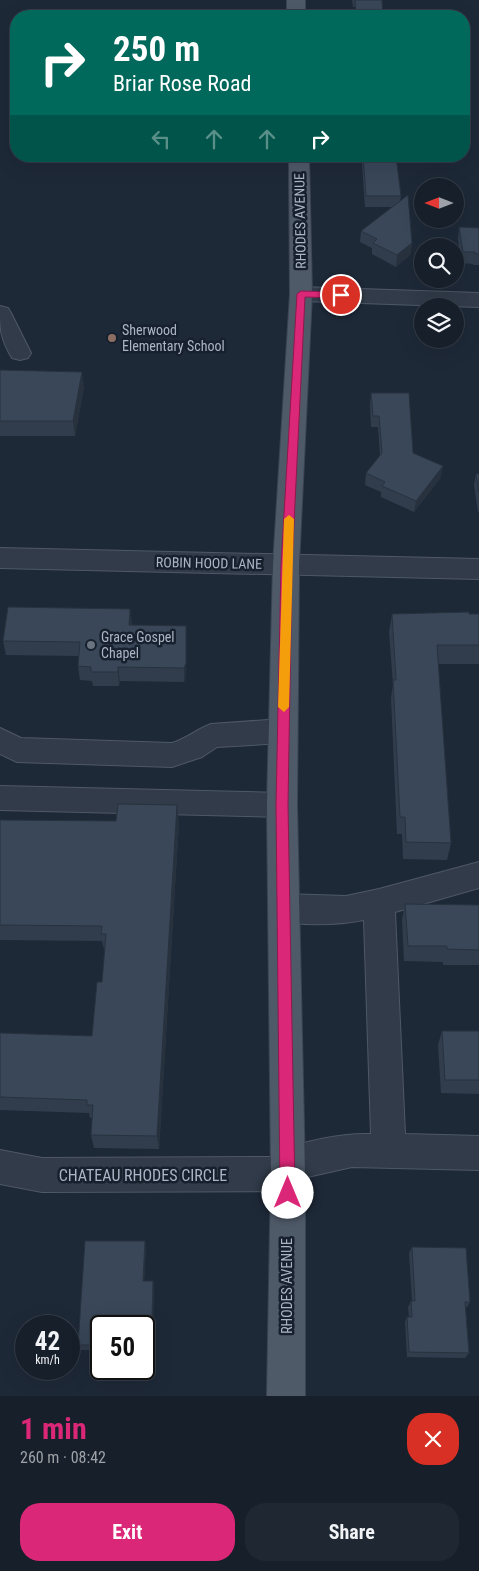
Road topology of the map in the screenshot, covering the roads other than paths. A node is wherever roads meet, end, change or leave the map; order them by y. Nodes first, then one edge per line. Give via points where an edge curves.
1 (299, 162) edge
2 (301, 294) junction
3 (479, 300) edge
4 (0, 313) edge
5 (20, 354) dead end
6 (0, 560) edge
7 (286, 565) junction
8 (479, 569) edge
9 (283, 731) junction
10 (0, 740) edge
11 (0, 798) edge
12 (282, 805) junction
13 (479, 876) edge
14 (379, 903) junction
15 (284, 908) junction
16 (389, 1151) junction
17 (479, 1154) edge
18 (0, 1167) edge
19 (288, 1170) junction
20 (286, 1396) edge

1 - 2 main road, RHODES AVENUE
2 - 3 street
2 - 7 main road, RHODES AVENUE
4 - 5 street
6 - 7 street, ROBIN HOOD LANE
7 - 8 street, ROBIN HOOD LANE
7 - 9 main road, RHODES AVENUE
9 - 10 street via 211,736 192,749 172,755 17,750
9 - 12 main road, RHODES AVENUE
11 - 12 street
12 - 15 main road, RHODES AVENUE
13 - 14 street
14 - 15 street via 346,910
14 - 16 street
15 - 19 main road, RHODES AVENUE
16 - 17 street, CHATEAU RHODES CIRCLE
16 - 19 street, CHATEAU RHODES CIRCLE via 352,1150
18 - 19 street, CHATEAU RHODES CIRCLE via 42,1175
19 - 20 main road, RHODES AVENUE

